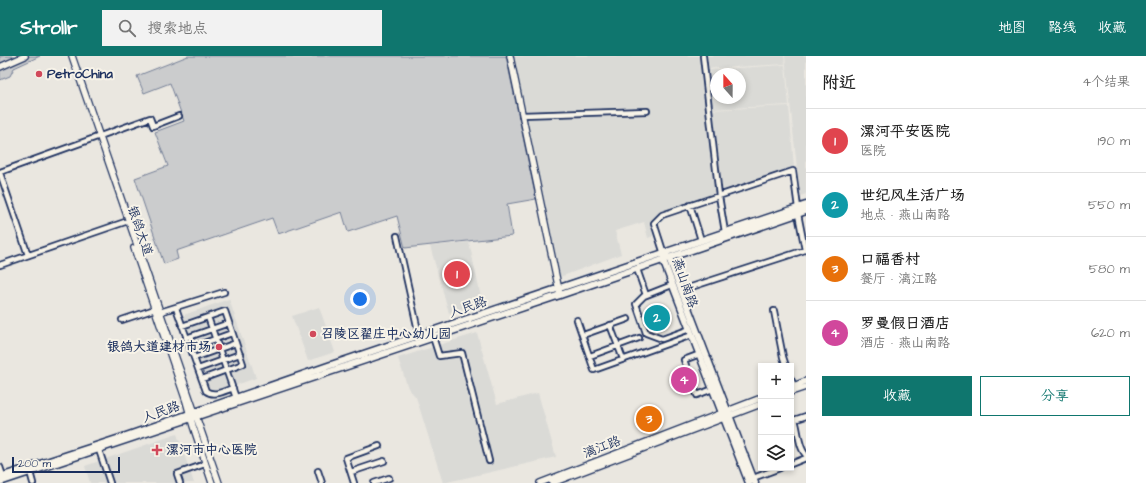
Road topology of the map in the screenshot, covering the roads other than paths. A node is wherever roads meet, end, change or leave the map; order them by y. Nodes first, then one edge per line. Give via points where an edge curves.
1 (25, 56) edge
2 (68, 56) edge
3 (72, 56) edge
4 (510, 56) edge
5 (703, 56) edge
6 (0, 67) edge
7 (647, 111) dead end
8 (522, 115) junction
9 (179, 116) dead end
10 (98, 137) junction
11 (0, 173) edge
12 (719, 196) junction
13 (690, 205) junction
14 (806, 205) edge
15 (798, 211) junction
16 (806, 211) edge
17 (125, 222) junction
18 (725, 232) junction
19 (397, 236) dead end
20 (701, 240) junction
21 (28, 255) junction
22 (666, 257) junction
23 (0, 265) edge
24 (636, 268) junction
25 (672, 285) junction
26 (559, 288) junction
27 (682, 290) junction
28 (224, 292) dead end
29 (560, 295) junction
30 (646, 295) junction
31 (176, 308) junction
32 (158, 309) junction
33 (774, 311) dead end
34 (208, 317) junction
35 (628, 319) dead end
36 (122, 320) dead end
37 (577, 320) dead end
38 (229, 323) junction
39 (610, 325) junction
40 (182, 326) junction
41 (212, 329) junction
42 (690, 329) junction
43 (232, 333) junction
44 (419, 335) junction
45 (583, 335) junction
46 (692, 335) junction
47 (433, 337) junction
48 (186, 338) junction
49 (639, 338) dead end
50 (215, 339) junction
51 (236, 343) junction
52 (618, 346) junction
53 (190, 348) junction
54 (219, 349) junction
55 (701, 351) junction
56 (240, 354) junction
57 (590, 356) junction
58 (194, 358) junction
59 (623, 359) junction
60 (223, 360) junction
61 (785, 363) edge
62 (198, 369) junction
63 (226, 370) junction
64 (202, 380) junction
65 (806, 381) edge
66 (794, 385) edge
67 (806, 386) edge
68 (233, 388) junction
69 (713, 389) junction
70 (794, 391) edge
71 (236, 398) junction
72 (759, 399) edge
73 (758, 405) edge
74 (726, 414) junction
75 (192, 415) junction
76 (806, 416) edge
77 (794, 421) edge
78 (794, 422) edge
79 (130, 437) junction
80 (379, 446) dead end
81 (99, 450) junction
82 (806, 455) edge
83 (806, 458) edge
84 (384, 460) dead end
85 (489, 461) dead end
86 (794, 463) edge
87 (205, 464) junction
88 (0, 467) edge
89 (29, 470) junction
90 (318, 471) dead end
91 (773, 471) edge
92 (351, 472) junction
93 (1, 478) edge
94 (389, 478) dead end
95 (563, 479) edge
96 (751, 481) edge
97 (33, 483) edge
98 (110, 483) edge
99 (180, 483) edge
100 (212, 483) edge
101 (219, 483) edge
102 (322, 483) edge
103 (354, 483) edge
104 (374, 483) edge
105 (540, 483) edge
106 (552, 483) edge

1 - 6 street
2 - 10 street, 银鸽大道
3 - 10 street, 银鸽大道
4 - 8 street
5 - 12 street
7 - 8 street
8 - 26 street
9 - 10 street via 153,126 150,118
10 - 11 street
10 - 17 street, 银鸽大道
10 - 32 street, 银鸽大道
11 - 21 street
12 - 13 street
12 - 15 street via 793,171
12 - 18 street
13 - 20 street
13 - 22 street via 662,214 654,223
14 - 15 main road, 人民路
15 - 16 main road, 人民路
15 - 18 main road, 人民路
15 - 22 main road, 人民路
15 - 27 street via 805,250
17 - 21 street
17 - 32 street, 银鸽大道
18 - 20 main road, 人民路
19 - 44 street
20 - 22 main road, 人民路
21 - 23 street
22 - 24 main road, 人民路
22 - 25 main road, 燕山南路
22 - 26 main road, 人民路
22 - 27 main road, 燕山南路
24 - 29 main road, 人民路
24 - 30 street
25 - 30 street
25 - 42 main road, 燕山南路
26 - 29 street
26 - 44 main road, 人民路
27 - 55 main road, 燕山南路
28 - 31 street
29 - 47 main road, 人民路
30 - 42 street via 636,304 646,333 662,339
31 - 32 street
31 - 40 street
32 - 36 street
32 - 75 street, 银鸽大道
33 - 61 street
34 - 38 street via 225,311
34 - 40 street
34 - 41 street
35 - 39 street
37 - 45 street
38 - 41 street
38 - 43 street
39 - 45 street
39 - 52 street
40 - 48 street
41 - 48 street
41 - 50 street
42 - 46 main road, 燕山南路
43 - 50 street
43 - 51 street
44 - 71 main road, 人民路
45 - 57 street
46 - 55 main road, 燕山南路
46 - 59 street
47 - 75 main road, 人民路
47 - 85 street via 439,356 462,353
48 - 53 street
49 - 52 street
50 - 53 street
50 - 54 street
51 - 54 street
51 - 56 street
52 - 57 street
52 - 59 street
53 - 58 street
54 - 58 street
54 - 60 street
55 - 69 main road, 燕山南路
55 - 69 street via 684,360 697,395
55 - 74 main road, 燕山南路
56 - 60 street
56 - 63 street via 243,364
57 - 59 street via 594,370
58 - 62 street
60 - 62 street
60 - 63 street
62 - 64 street
63 - 64 street
63 - 68 street
64 - 68 street via 210,394
65 - 66 street
67 - 70 street
68 - 71 street
69 - 74 main road, 燕山南路
71 - 75 main road, 人民路
72 - 74 street, 漓江路
73 - 74 street, 漓江路
74 - 95 street, 漓江路
74 - 96 main road, 燕山南路
75 - 79 main road, 人民路
75 - 87 street
75 - 101 street
76 - 77 street
78 - 82 street via 798,428 802,451
79 - 81 main road, 人民路
79 - 89 main road, 人民路
80 - 92 street via 346,458
81 - 89 main road, 人民路
81 - 98 street
83 - 86 street
84 - 92 street
87 - 99 street via 177,474
87 - 100 street
88 - 93 street
89 - 93 main road, 人民路
89 - 97 street
90 - 102 street
91 - 96 street
92 - 103 street
94 - 104 street
95 - 105 street, 漓江路
95 - 106 street, 漓江路

